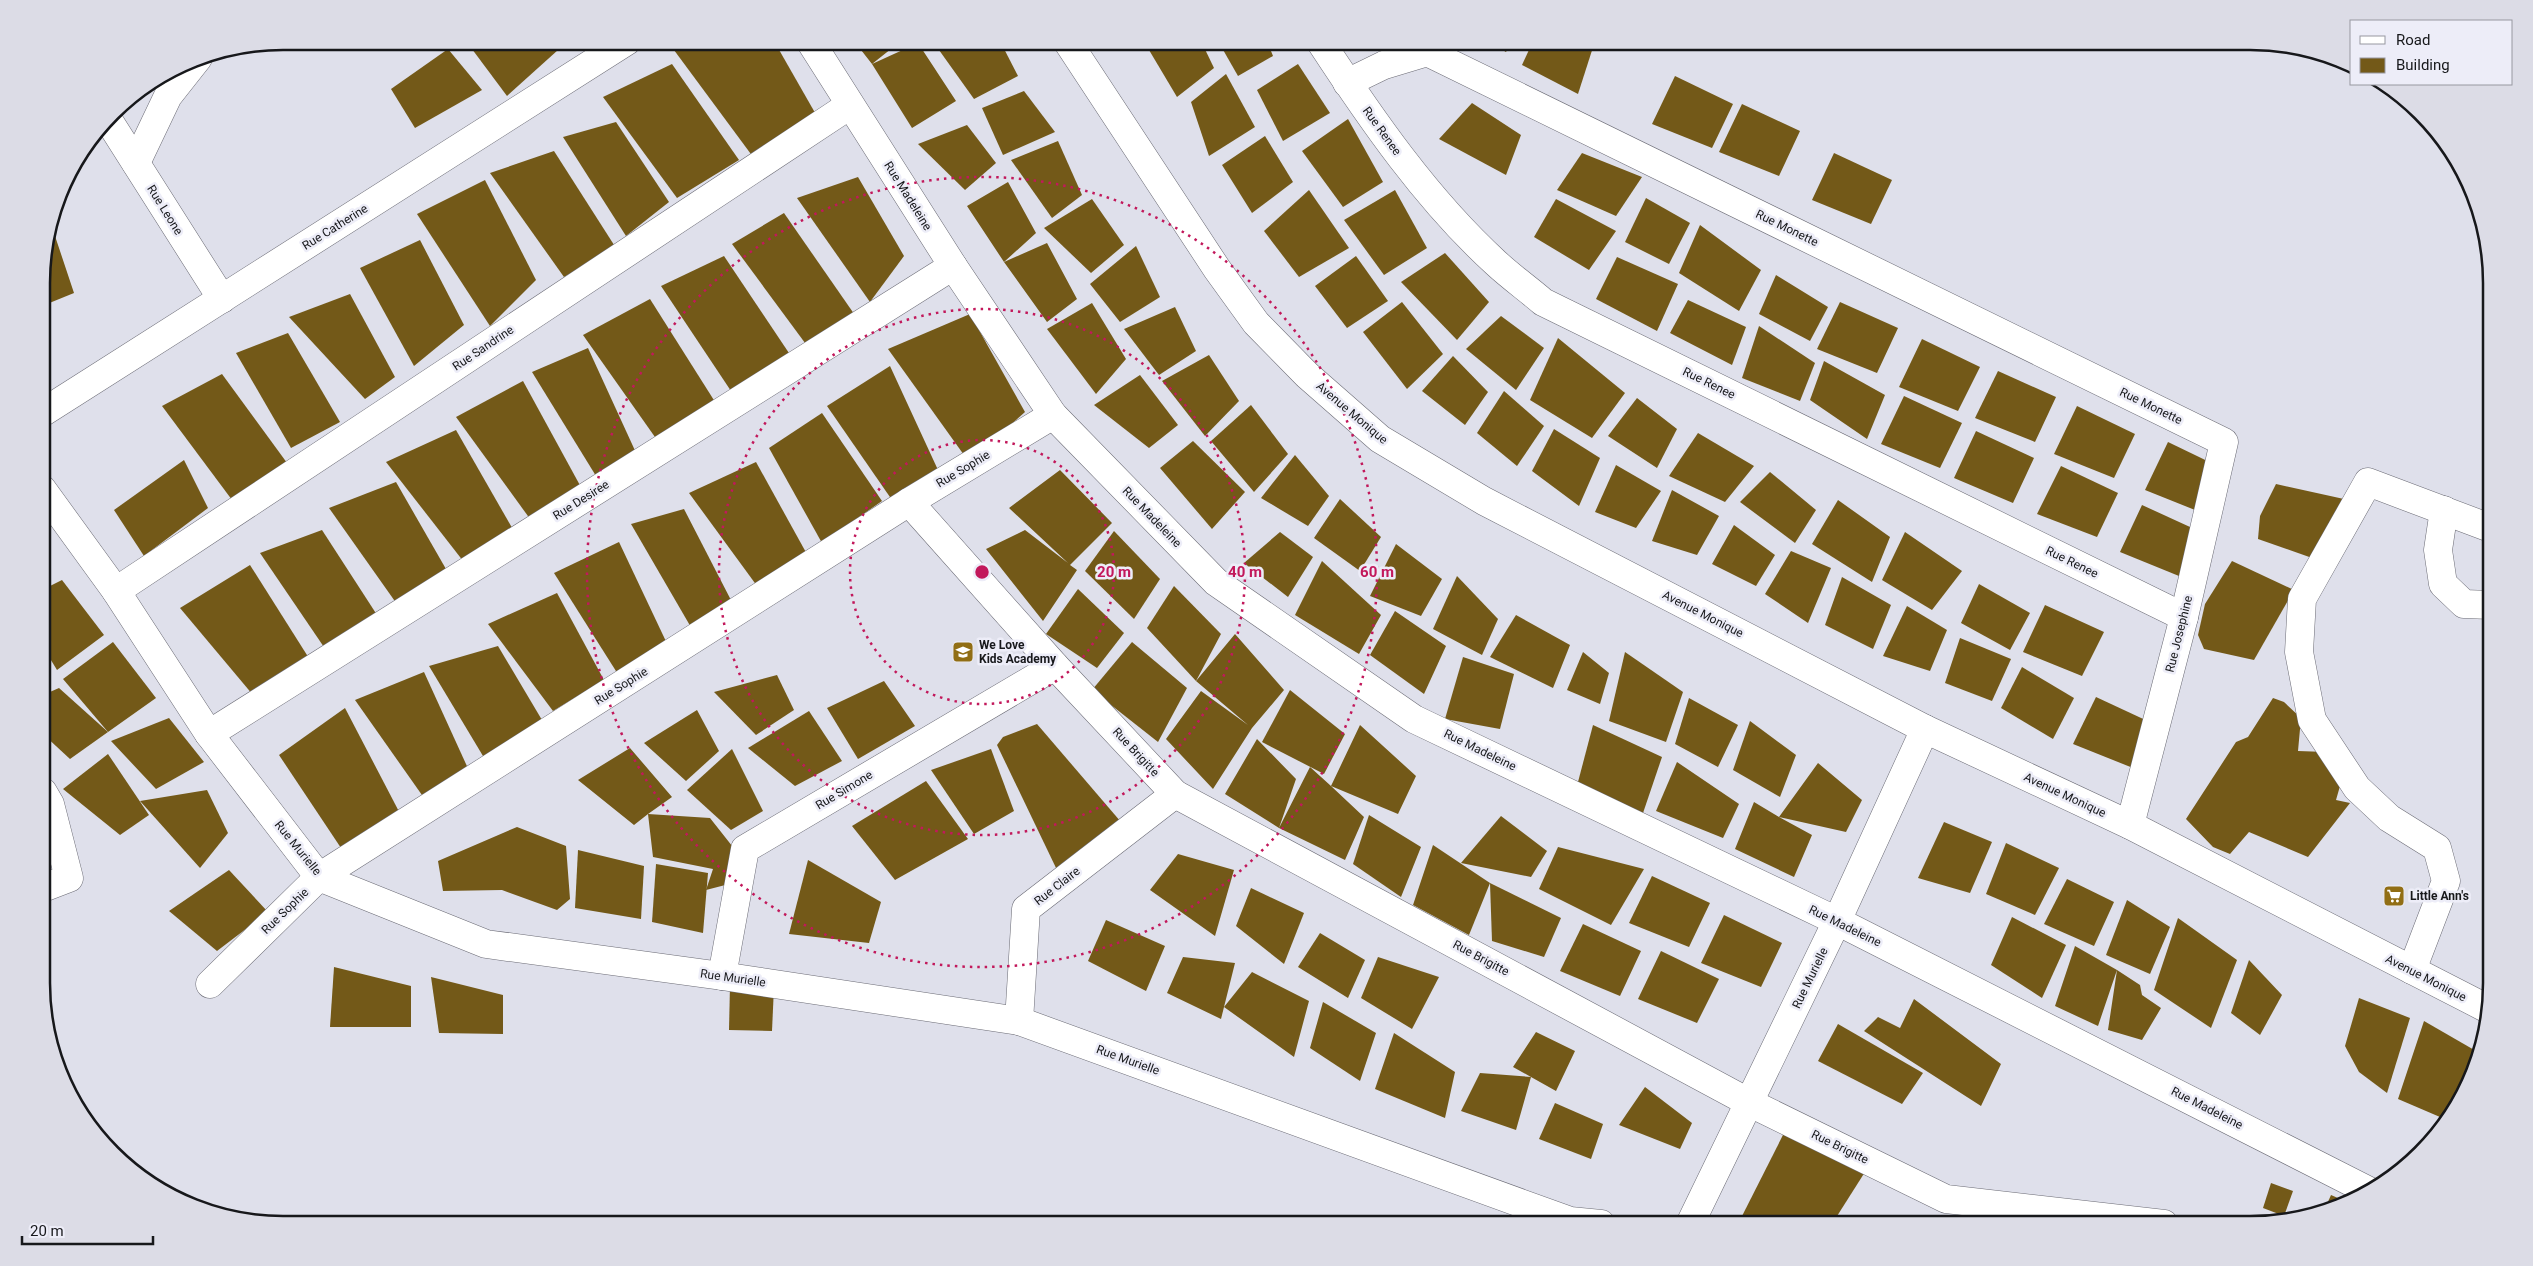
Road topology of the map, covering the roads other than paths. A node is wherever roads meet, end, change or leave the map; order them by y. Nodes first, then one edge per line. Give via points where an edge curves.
1 (613, 50) edge
2 (816, 50) edge
3 (1072, 50) edge
4 (1326, 50) edge
5 (188, 71) edge
6 (1347, 83) junction
7 (850, 105) junction
8 (112, 125) edge
9 (136, 164) junction
10 (953, 266) junction
11 (222, 299) junction
12 (50, 403) edge
13 (1053, 415) junction
14 (2224, 442) joint
15 (50, 500) edge
16 (909, 502) junction
17 (2444, 510) junction
18 (2483, 525) edge
19 (116, 592) junction
20 (2483, 605) edge
21 (2184, 616) junction
22 (1055, 666) junction
23 (1925, 729) junction
24 (209, 734) junction
25 (1175, 794) junction
26 (50, 804) edge
27 (2130, 825) junction
28 (319, 877) junction
29 (50, 885) edge
30 (1837, 921) junction
31 (2412, 970) junction
32 (722, 976) junction
33 (210, 984) dead end
34 (2482, 1006) edge
35 (1019, 1021) junction
36 (1750, 1103) junction
37 (2362, 1187) edge
38 (1554, 1216) edge
39 (1694, 1216) edge
40 (2094, 1216) edge

1 - 11 street, Rue Catherine
2 - 7 street, Rue Madeleine
3 - 23 street, Avenue Monique via 1216,269 1256,323 1306,375 1380,439 1484,501
4 - 6 street, Rue Renee
5 - 9 street via 168,96
6 - 14 street, Rue Monette via 1384,65 1427,52
6 - 21 street, Rue Renee via 1404,160 1450,214 1496,262 1543,302
7 - 10 street, Rue Madeleine
7 - 19 street, Rue Sandrine
8 - 9 street, Rue Leone
9 - 11 street, Rue Leone
10 - 13 street, Rue Madeleine
10 - 24 street, Rue Desiree
11 - 12 street, Rue Catherine
13 - 16 street, Rue Sophie
13 - 30 street, Rue Madeleine via 1216,582 1414,719
14 - 21 street, Rue Josephine
15 - 19 street, Rue Murielle
16 - 22 street, Rue Brigitte
16 - 28 street, Rue Sophie
17 - 18 street
17 - 20 street via 2438,550 2443,584 2464,604
17 - 31 street via 2368,482 2302,599 2299,652 2312,720 2357,788 2390,818 2437,848 2446,881
19 - 24 street, Rue Murielle
21 - 27 street, Rue Josephine
22 - 25 street, Rue Brigitte
22 - 32 street, Rue Simone via 745,849
23 - 27 street, Avenue Monique
23 - 30 street, Rue Murielle
24 - 28 street, Rue Murielle
25 - 35 street, Rue Claire via 1026,909
25 - 36 street, Rue Brigitte
26 - 29 street via 69,878
27 - 31 street, Avenue Monique
28 - 32 street, Rue Murielle via 486,944
28 - 33 street, Rue Sophie
30 - 36 street, Rue Murielle
30 - 37 street, Rue Madeleine
31 - 34 street, Avenue Monique
32 - 35 street, Rue Murielle
35 - 38 street, Rue Murielle
36 - 39 street, Rue Murielle
36 - 40 street, Rue Brigitte via 1946,1199

